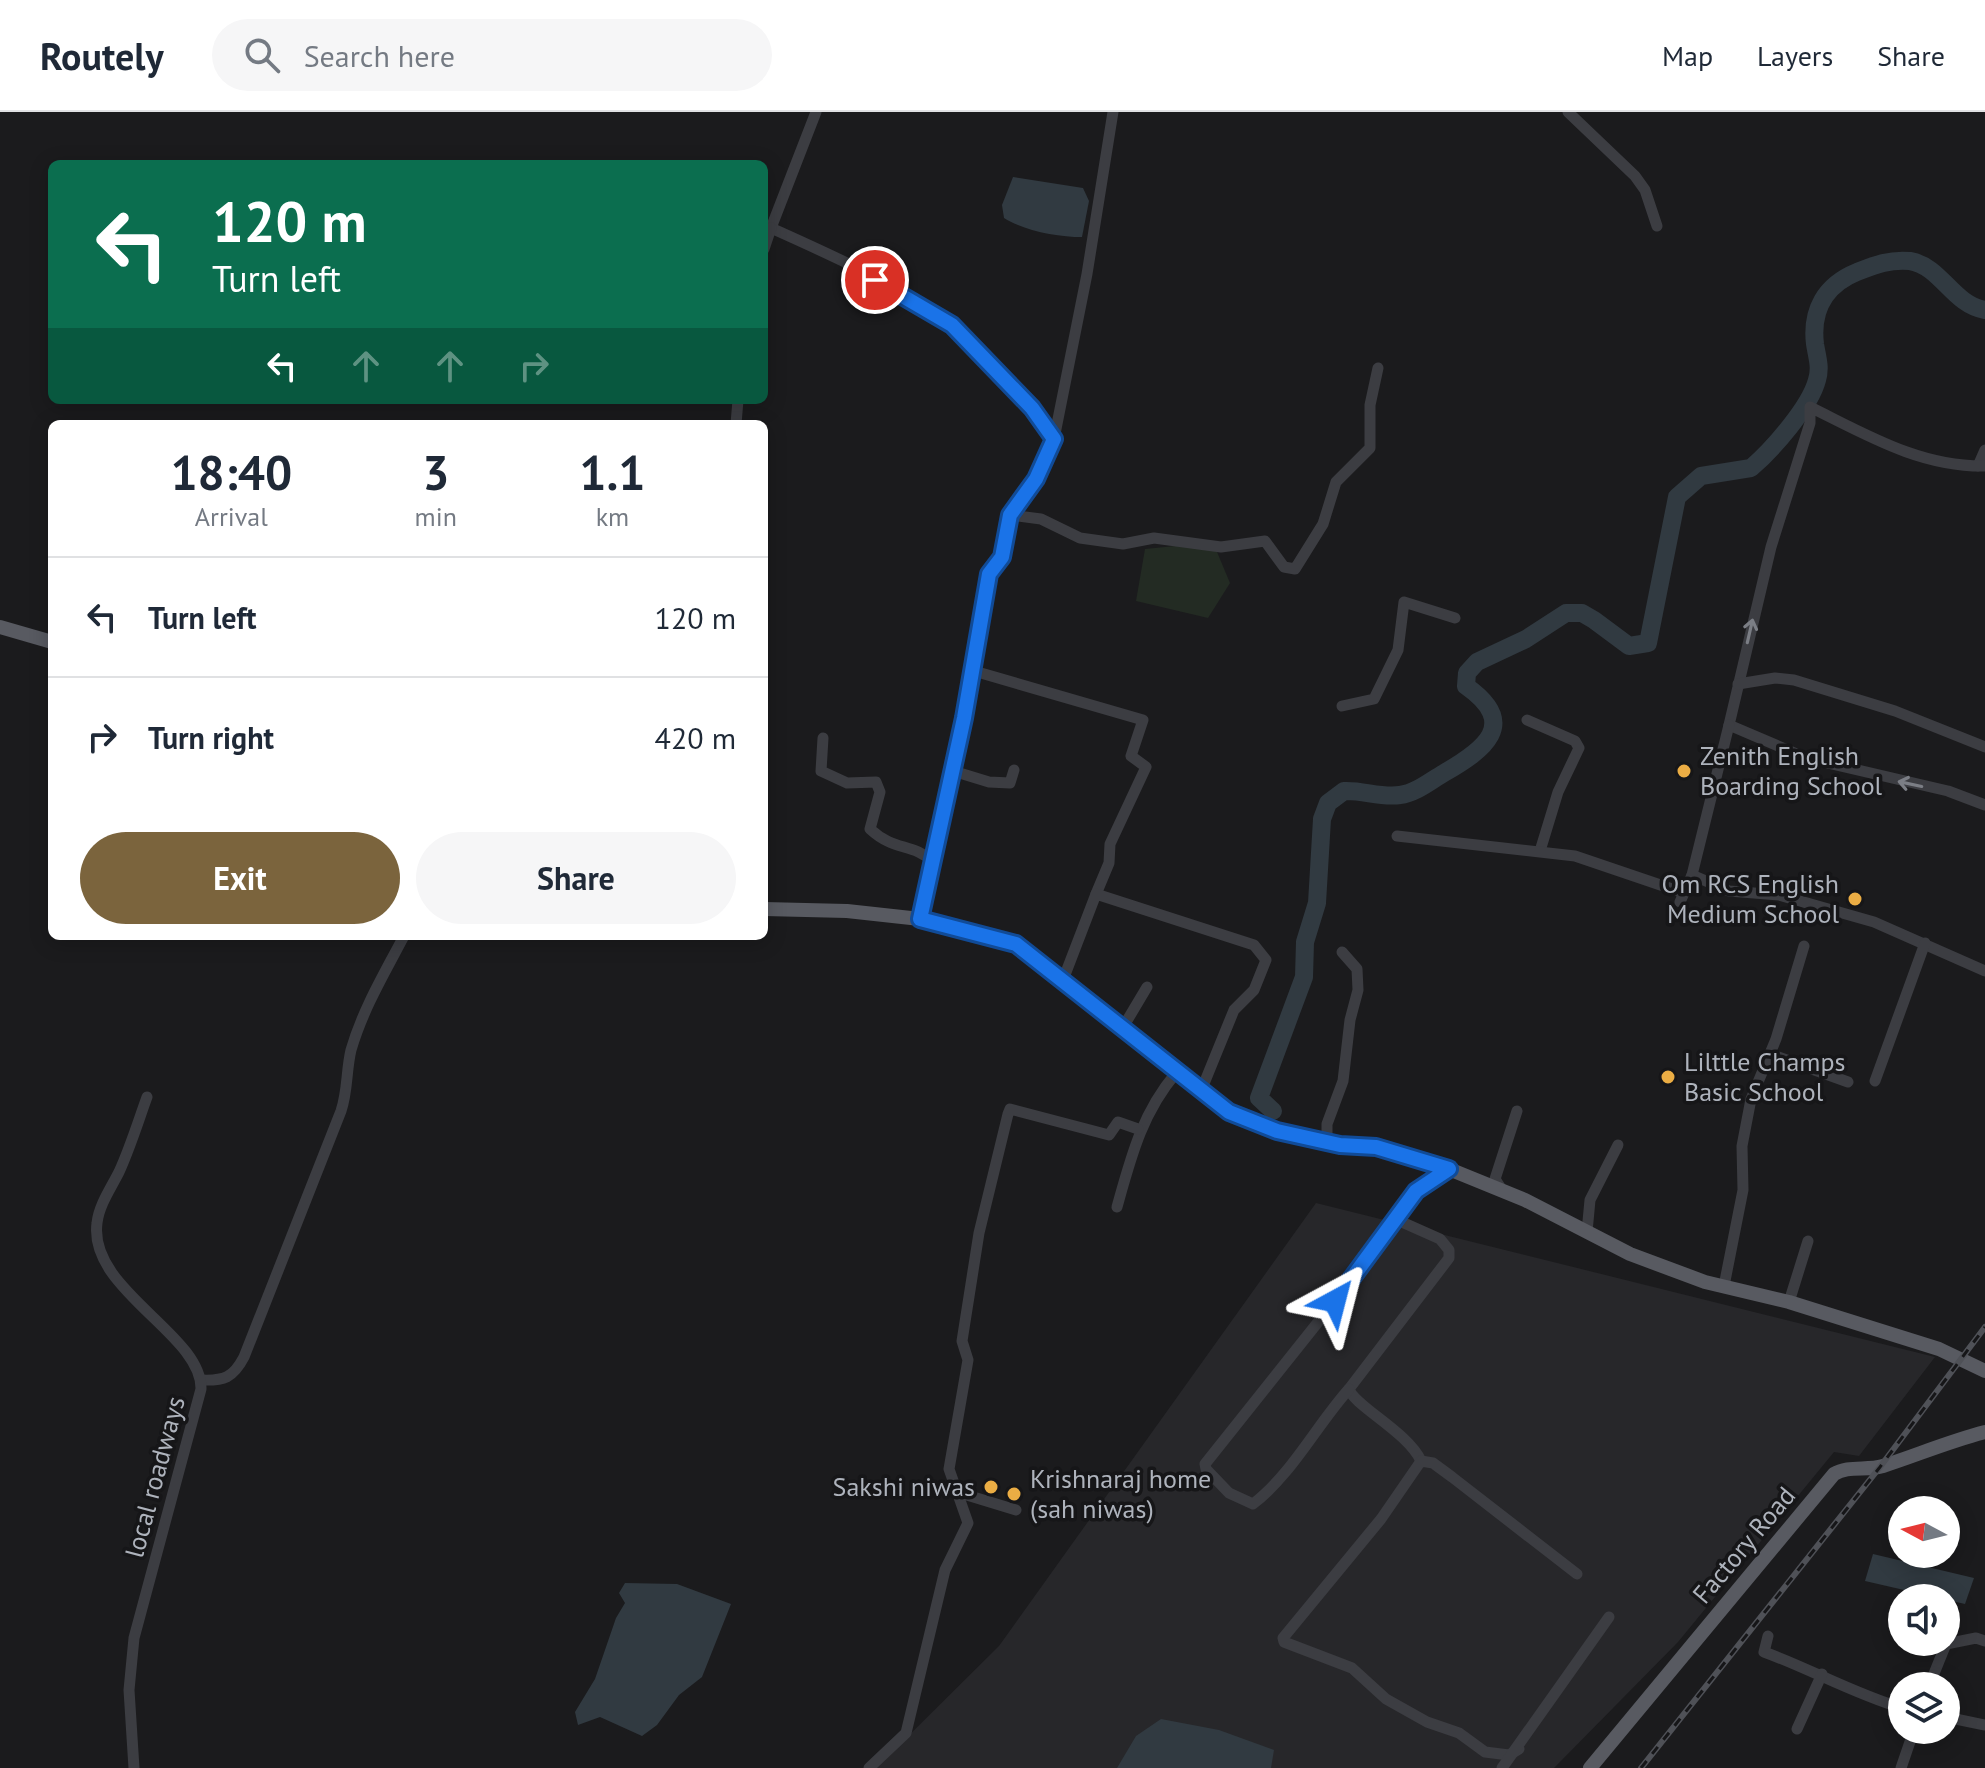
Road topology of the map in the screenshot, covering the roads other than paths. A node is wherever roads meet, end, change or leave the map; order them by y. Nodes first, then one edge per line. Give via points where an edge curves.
1 (816, 112) edge
2 (1113, 112) edge
3 (1568, 112) edge
4 (1657, 226) dead end
5 (771, 228) junction
6 (768, 237) edge
7 (1378, 368) dead end
8 (1054, 439) junction
9 (1985, 450) edge
10 (1982, 466) edge
11 (1010, 515) junction
12 (1455, 618) dead end
13 (0, 627) edge
14 (48, 641) edge
15 (974, 671) junction
16 (1738, 684) junction
17 (1342, 706) dead end
18 (1527, 720) dead end
19 (1729, 725) junction
20 (823, 738) dead end
21 (1985, 747) edge
22 (1014, 770) dead end
23 (953, 771) junction
24 (1985, 805) edge
25 (1397, 836) dead end
26 (1540, 851) junction
27 (934, 862) junction
28 (1692, 875) junction
29 (1096, 894) junction
30 (768, 909) edge
31 (920, 919) junction
32 (402, 940) edge
33 (1925, 943) junction
34 (1804, 946) dead end
35 (1342, 952) dead end
36 (1985, 971) edge
37 (1063, 980) junction
38 (1147, 987) dead end
39 (1122, 1029) junction
40 (1770, 1054) junction
41 (1176, 1073) junction
42 (1875, 1081) dead end
43 (1848, 1082) dead end
44 (1201, 1091) junction
45 (147, 1097) dead end
46 (1517, 1111) dead end
47 (1138, 1129) junction
48 (1327, 1142) junction
49 (1618, 1145) dead end
50 (1449, 1169) junction
51 (1502, 1190) junction
52 (1117, 1207) dead end
53 (1404, 1223) dead end
54 (1587, 1232) junction
55 (1808, 1241) dead end
56 (1724, 1286) junction
57 (1789, 1302) junction
58 (1985, 1371) edge
59 (201, 1380) junction
60 (1349, 1389) junction
61 (1985, 1432) edge
62 (1421, 1461) junction
63 (957, 1492) junction
64 (1016, 1510) dead end
65 (1577, 1574) dead end
66 (1609, 1617) dead end
67 (1768, 1636) dead end
68 (1985, 1641) edge
69 (1935, 1672) edge
70 (1822, 1674) junction
71 (1888, 1703) edge
72 (1960, 1720) edge
73 (1985, 1725) edge
74 (1797, 1729) dead end
75 (1909, 1744) edge
76 (1519, 1749) junction
77 (134, 1768) edge
78 (869, 1768) edge
79 (1502, 1768) edge
80 (1590, 1768) edge
81 (1901, 1768) edge

1 - 5 street
2 - 8 street
3 - 4 street via 1635,176
5 - 6 street
5 - 8 street via 952,325 1032,408
7 - 11 street via 1370,405 1370,448 1336,482 1323,524 1295,569 1284,567 1265,541 1221,547 1154,538 1123,544 1080,538 1041,519
8 - 11 street via 1036,479
9 - 10 street
16 -> 10 street via 1771,547 1810,423 1810,407 1916,457
11 - 15 street via 1002,557 989,574 983,596
12 - 17 street via 1404,602 1398,650 1374,699
13 - 14 main road
15 - 23 street
15 - 29 street via 1143,720 1131,756 1146,767 1110,844 1109,863
16 - 19 street
16 - 21 street via 1794,680 1895,711
18 - 26 street via 1575,741 1579,748 1558,792
24 -> 19 street via 1948,791 1806,758
19 - 28 street
20 - 27 street via 821,771 847,783 876,782 880,792 870,829 886,844 921,851
22 - 23 street via 1010,783
23 - 27 street
25 - 26 street
26 - 28 street via 1575,856 1682,898
27 - 31 street
28 - 33 street via 1729,891 1779,895 1847,914
29 - 37 street
29 - 44 street via 1254,945 1266,960 1254,990 1234,1010
30 - 31 main road
31 - 37 main road via 1016,944
32 - 59 street via 363,1012 341,1111 244,1357 234,1374 223,1380
33 - 36 street
33 - 42 street
34 - 40 street
35 - 48 street via 1357,969 1358,990
37 - 39 main road
38 - 39 street
39 - 41 main road
40 - 43 street
40 - 56 street via 1751,1099 1742,1146 1743,1190
41 - 44 main road
41 - 47 street via 1153,1099
44 - 48 main road via 1229,1112 1277,1131
45 - 59 street, local roadways via 100,1212 97,1237 109,1268 194,1363
46 - 51 street via 1495,1179
47 - 52 street
47 - 63 street via 1118,1122 1109,1135 1010,1109 979,1233 962,1341 968,1360 949,1469
48 - 50 main road via 1376,1147
49 - 54 street via 1590,1200
50 - 51 main road
50 - 60 street via 1416,1191 1206,1469 1229,1493 1253,1504
51 - 54 main road
53 - 60 street via 1440,1239 1449,1258
54 - 56 main road via 1630,1254
55 - 57 street
56 - 57 main road
57 - 58 main road via 1939,1349
59 - 77 street, local roadways via 196,1416 134,1638 129,1690
60 - 62 street via 1357,1403 1396,1428
61 - 80 main road, Factory Road via 1880,1467 1834,1474
62 - 65 street via 1442,1470
62 - 76 street via 1284,1642 1352,1668 1402,1709 1459,1733 1485,1752 1509,1755
63 - 64 street
63 - 78 street via 968,1523 945,1570 906,1733
66 - 76 street
67 - 70 street via 1764,1652
68 - 69 street via 1946,1644
70 - 71 street
70 - 74 street
72 - 73 street
75 - 81 street
76 - 79 street

